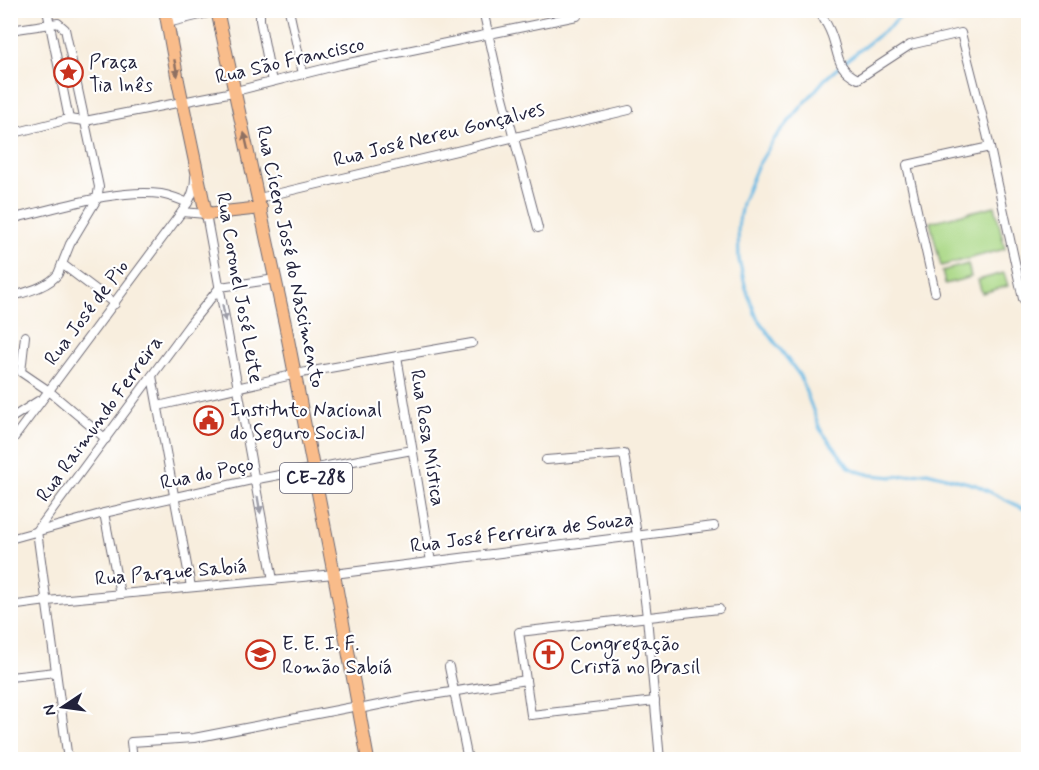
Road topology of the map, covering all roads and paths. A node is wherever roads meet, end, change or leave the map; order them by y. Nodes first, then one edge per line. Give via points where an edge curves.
1 (47, 10) edge
2 (260, 10) edge
3 (289, 10) edge
4 (483, 10) edge
5 (818, 10) edge
6 (217, 11) edge
7 (577, 16) dead end
8 (166, 17) edge
9 (49, 24) junction
10 (10, 30) edge
11 (488, 34) junction
12 (303, 74) junction
13 (272, 82) junction
14 (235, 92) junction
15 (183, 102) junction
16 (629, 110) dead end
17 (69, 120) junction
18 (85, 121) junction
19 (10, 134) edge
20 (514, 136) junction
21 (192, 144) junction
22 (990, 147) junction
23 (97, 199) junction
24 (188, 203) junction
25 (260, 203) junction
26 (182, 212) junction
27 (206, 214) junction
28 (10, 219) edge
29 (538, 228) dead end
30 (62, 264) junction
31 (276, 279) junction
32 (220, 287) junction
33 (935, 292) dead end
34 (10, 297) edge
35 (1023, 298) dead end
36 (115, 304) junction
37 (25, 336) dead end
38 (472, 343) dead end
39 (397, 356) junction
40 (295, 375) junction
41 (152, 376) junction
42 (237, 387) junction
43 (47, 394) junction
44 (158, 406) junction
45 (10, 419) edge
46 (106, 439) junction
47 (10, 443) edge
48 (412, 450) junction
49 (546, 460) dead end
50 (314, 468) junction
51 (255, 480) junction
52 (174, 498) junction
53 (104, 513) junction
54 (714, 526) dead end
55 (37, 531) junction
56 (637, 535) junction
57 (10, 538) edge
58 (431, 562) junction
59 (334, 574) junction
60 (273, 580) junction
61 (191, 587) junction
62 (120, 594) junction
63 (47, 601) junction
64 (10, 606) edge
65 (719, 609) dead end
66 (647, 617) junction
67 (449, 667) dead end
68 (56, 672) junction
69 (10, 677) edge
70 (526, 680) junction
71 (454, 691) junction
72 (655, 701) junction
73 (359, 708) junction
74 (68, 759) edge
75 (133, 759) edge
76 (368, 759) edge
77 (468, 759) edge
78 (660, 759) edge

1 - 9 street
2 - 13 street
3 - 12 street
4 - 11 street
5 - 22 street via 829,28 838,61 858,79 910,45 961,33
6 - 8 street
6 - 14 main road, Rua Cícero José do Nascimento / CE-288
7 - 11 street, Rua São Francisco
8 -> 15 main road, Rua Coronel José Leite
9 - 10 street
9 - 17 street
9 - 18 street via 60,24 65,29
11 - 12 street, Rua São Francisco
11 - 20 street
12 - 13 street, Rua São Francisco
13 - 14 street, Rua São Francisco
14 - 15 street, Rua São Francisco
25 -> 14 main road, Rua Cícero José do Nascimento / CE-288
15 - 18 street, Rua São Francisco
15 - 21 main road, Rua Coronel José Leite
16 - 20 street, Rua José Nereu Gonçalves
17 - 18 street, Rua São Francisco
17 - 19 street, Rua São Francisco
18 - 23 street via 98,181
20 - 25 street, Rua José Nereu Gonçalves
20 - 29 street
21 - 24 street, Rua Coronel José Leite via 195,182
21 - 27 main road, Rua Coronel José Leite
22 - 33 street via 907,165
22 - 35 street
23 - 24 street via 154,194
23 - 28 street
23 - 30 street
24 - 26 street, Rua José de Pio
25 - 27 main road, Rua José Nereu Gonçalves
25 - 31 main road, Rua Cícero José do Nascimento / CE-288
26 - 27 street, Rua José Nereu Gonçalves
26 - 36 street, Rua José de Pio
27 - 32 street, Rua Coronel José Leite
30 - 34 street via 51,281
30 - 36 street
31 - 32 street
31 - 40 main road, Rua Cícero José do Nascimento / CE-288
32 - 41 street, Rua Raimundo Ferreira
32 -> 42 street, Rua Coronel José Leite
36 - 43 street, Rua José de Pio
37 - 43 street via 21,372
38 - 39 street
39 - 40 street
39 - 48 street, Rua Rosa Mística
40 - 42 street
40 - 50 main road, Rua Cícero José do Nascimento / CE-288
41 - 44 street
41 - 46 street, Rua Raimundo Ferreira
42 - 44 street
42 - 51 street, Rua Coronel José Leite
43 - 45 street
43 - 46 street
43 - 47 street, Rua José de Pio
44 - 52 street
46 - 55 street, Rua Raimundo Ferreira
48 - 50 street, Rua do Poço
48 - 58 street, Rua Rosa Mística
49 - 56 street via 624,454
50 - 51 street, Rua do Poço
50 - 59 main road, Rua Cícero José do Nascimento / CE-288
51 - 52 street, Rua do Poço
51 -> 60 street, Rua Coronel José Leite
52 - 53 street, Rua do Poço
52 - 61 street
53 - 55 street, Rua do Poço
53 - 62 street
54 - 56 street, Rua José Ferreira de Souza
55 - 57 street, Rua do Poço
55 - 63 street, Rua Raimundo Ferreira
56 - 58 street, Rua José Ferreira de Souza
56 - 66 street
58 - 59 street, Rua José Ferreira de Souza
59 - 60 street, Rua Parque Sabiá
59 - 73 main road, Rua Cícero José do Nascimento / CE-288
60 - 61 street, Rua Parque Sabiá
61 - 62 street, Rua Parque Sabiá
62 - 63 street, Rua Parque Sabiá
63 - 64 street, Rua Parque Sabiá
63 - 68 street, Rua Raimundo Ferreira
65 - 66 street
66 - 70 street via 519,632
66 - 72 street
67 - 71 street
68 - 69 street
68 - 74 street, Rua Raimundo Ferreira
70 - 71 street
70 - 72 street via 531,716
71 - 73 street
71 - 77 street
72 - 78 street
73 - 75 street via 195,738 131,742
73 - 76 main road, Rua Cícero José do Nascimento / CE-288

